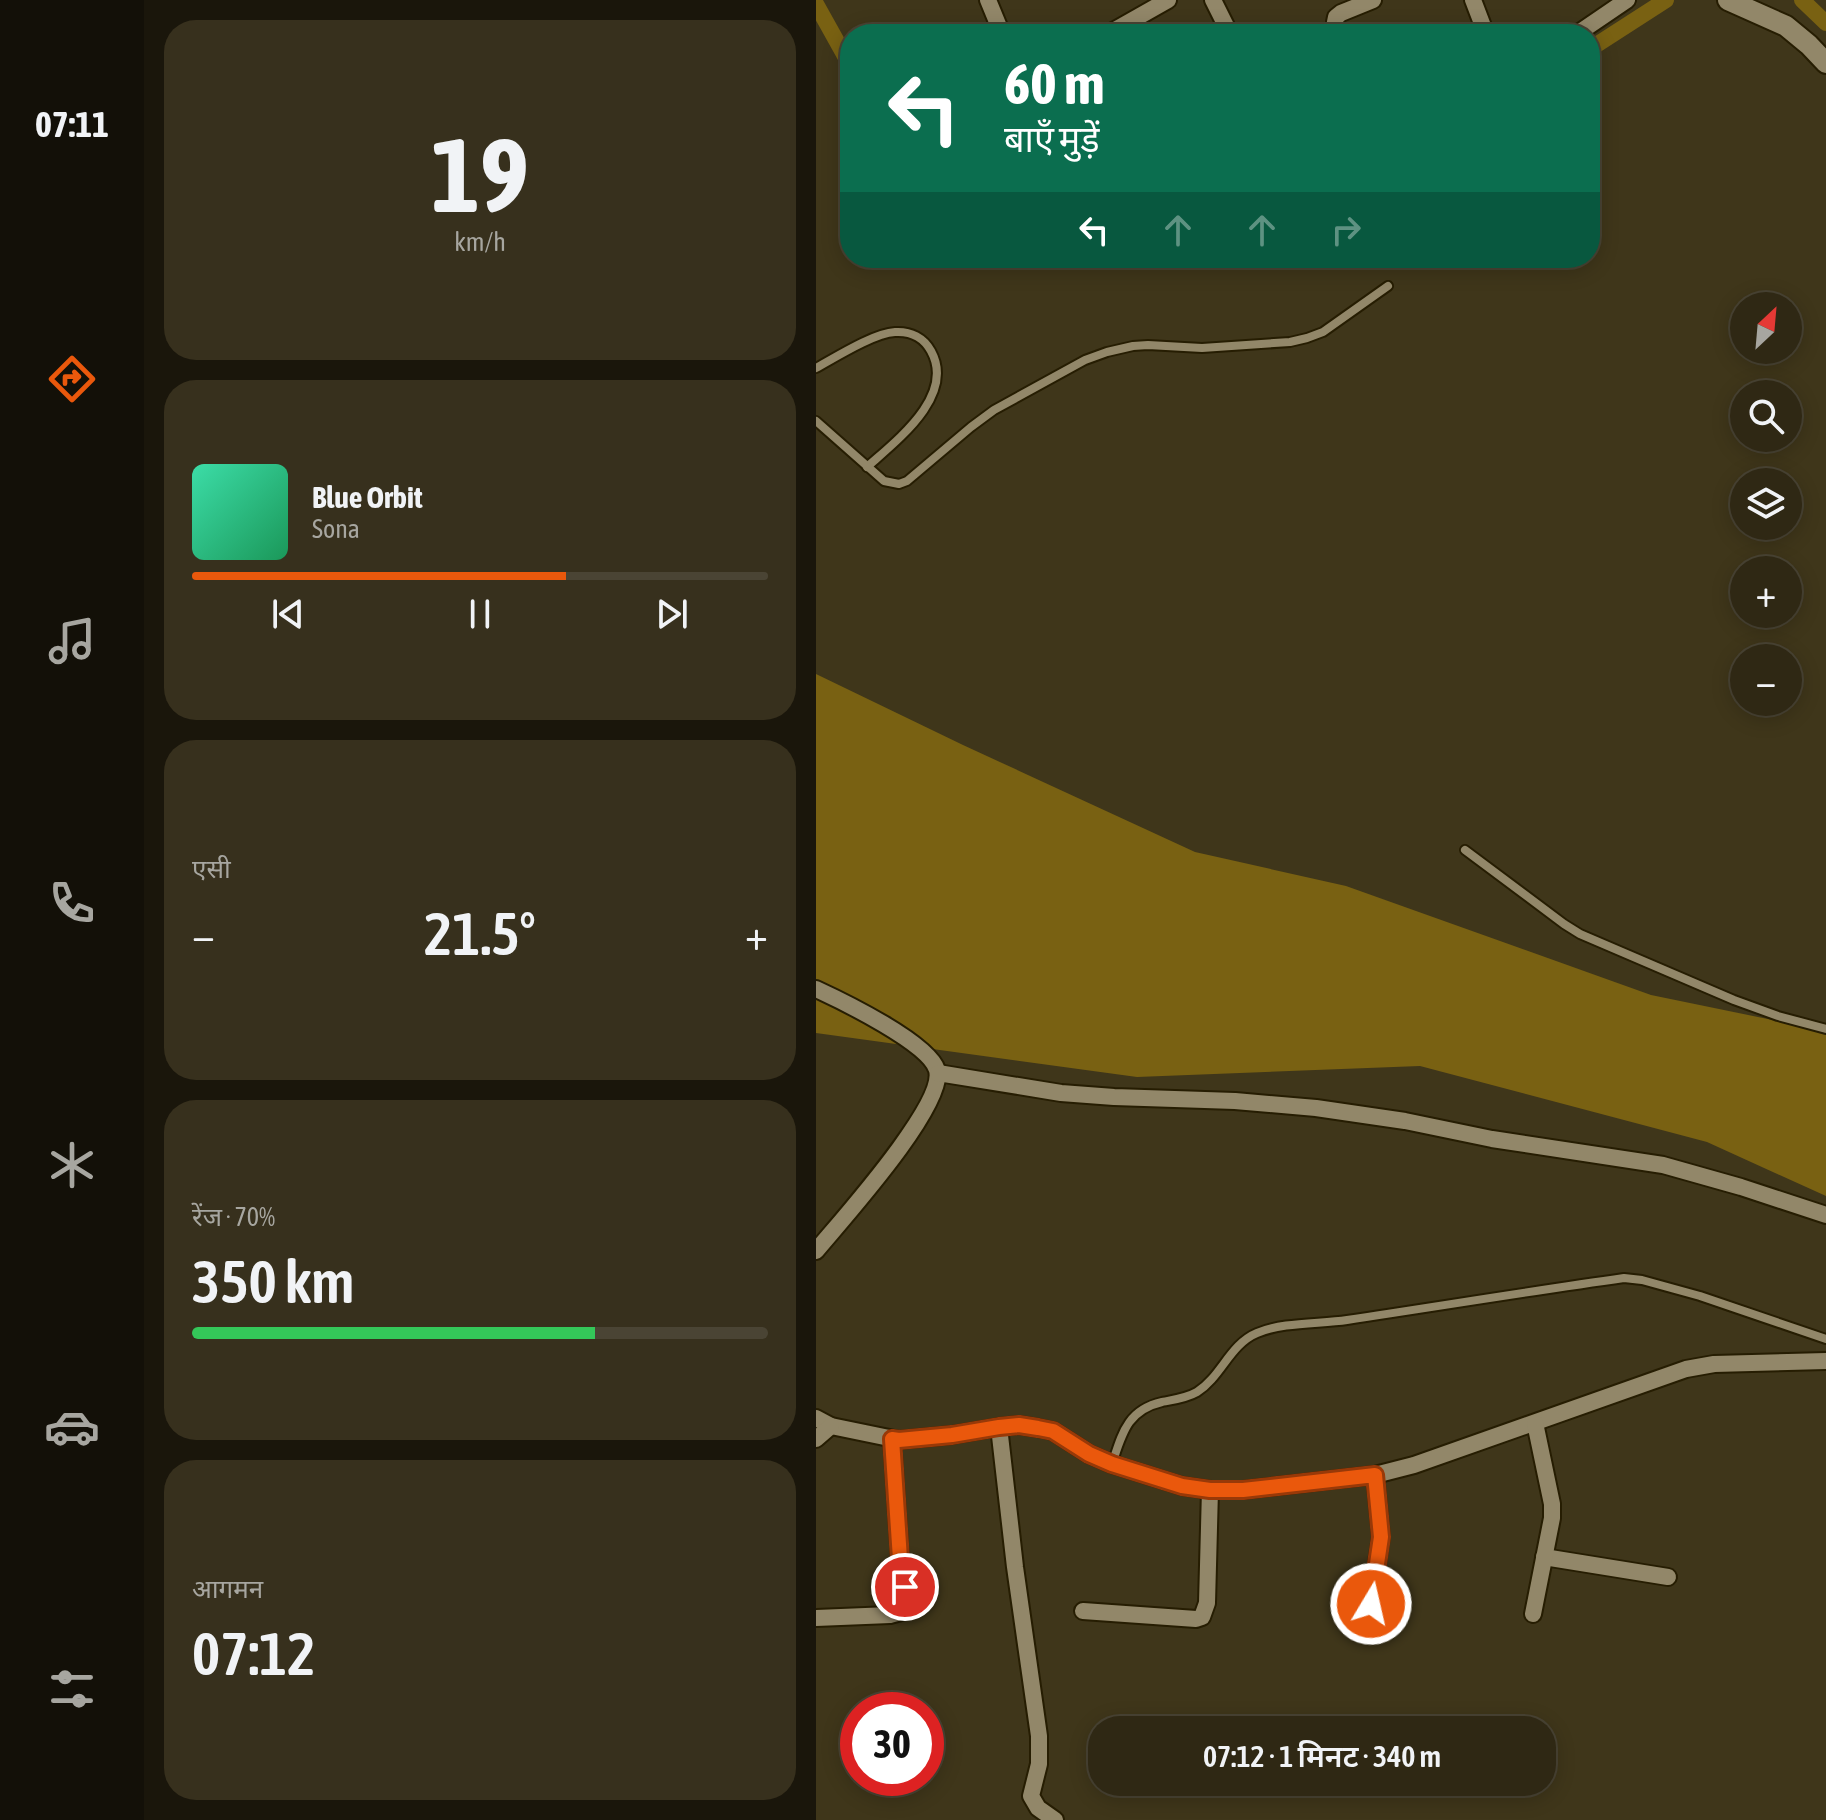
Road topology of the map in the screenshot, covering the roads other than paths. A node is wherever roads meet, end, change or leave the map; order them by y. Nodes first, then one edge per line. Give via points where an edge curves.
1 (988, 0) edge
2 (1168, 0) edge
3 (1213, 0) edge
4 (1373, 0) edge
5 (1473, 0) edge
6 (1627, 0) edge
7 (1728, 0) edge
8 (998, 24) edge
9 (1128, 24) edge
10 (1225, 24) edge
11 (1336, 24) edge
12 (1482, 24) edge
13 (1592, 24) edge
14 (1826, 63) edge
15 (1388, 286) dead end
16 (816, 368) edge
17 (816, 421) edge
18 (867, 467) junction
19 (1465, 850) dead end
20 (816, 989) edge
21 (1826, 1029) edge
22 (938, 1073) junction
23 (1826, 1215) edge
24 (816, 1251) edge
25 (1826, 1339) edge
26 (1826, 1361) edge
27 (824, 1422) edge
28 (1535, 1423) junction
29 (999, 1427) junction
30 (816, 1439) edge
31 (892, 1439) junction
32 (1112, 1464) junction
33 (1375, 1475) junction
34 (1210, 1490) junction
35 (1544, 1557) junction
36 (1668, 1577) dead end
37 (1083, 1611) dead end
38 (1533, 1614) dead end
39 (816, 1618) edge
40 (1367, 1627) dead end
41 (1055, 1820) edge

1 - 8 street
2 - 9 street
3 - 10 street
4 - 11 street via 1341,13
5 - 12 street
6 - 13 street
7 - 14 street via 1786,26
15 - 18 lane via 1323,332 1290,342 1202,348 1148,345 1107,352 994,410 907,481 884,481
16 - 18 lane via 894,332 919,337 934,356 938,376 929,402
17 - 18 lane
19 - 21 lane via 1595,942 1734,1000
20 - 22 street via 907,1039 929,1057
22 - 23 street via 1061,1093 1235,1101 1405,1121 1663,1165
22 - 24 street via 915,1127
25 - 32 lane via 1700,1296 1624,1278 1272,1328 1240,1344 1197,1392 1154,1404 1133,1418
26 - 28 street via 1686,1369
27 - 30 street
27 - 31 street
28 - 33 street
28 - 35 street via 1552,1504
29 - 31 street
29 - 32 street via 1053,1431
29 - 41 street via 1039,1736 1031,1796
31 - 39 street via 906,1606 890,1615
32 - 34 street
33 - 34 street
33 - 40 street via 1381,1537
34 - 37 street via 1207,1603 1202,1617
35 - 36 street
35 - 38 street

